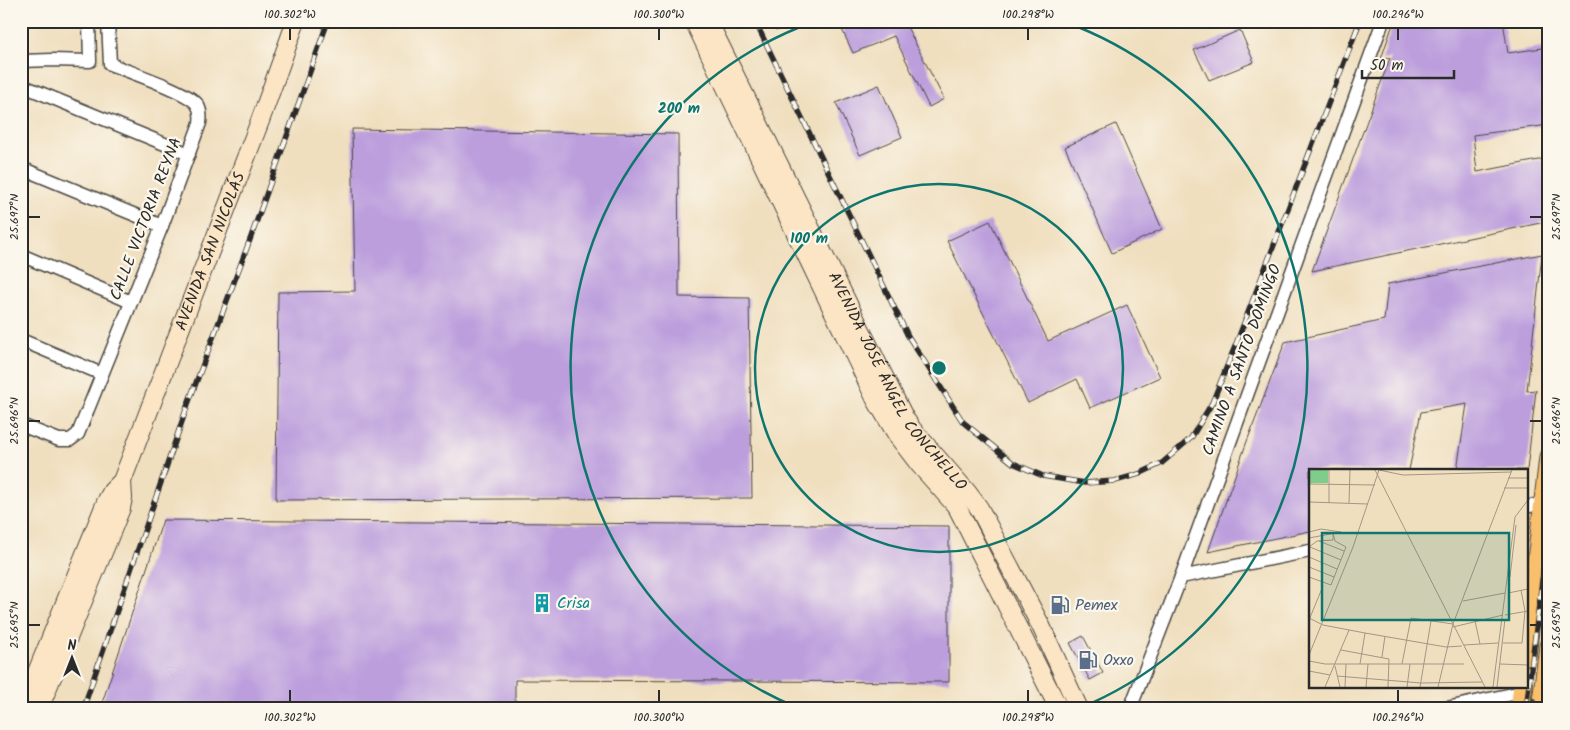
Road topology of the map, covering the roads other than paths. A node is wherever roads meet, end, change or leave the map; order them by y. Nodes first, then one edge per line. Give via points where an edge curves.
1 (89, 21) edge
2 (108, 21) edge
3 (296, 21) edge
4 (694, 21) edge
5 (708, 21) edge
6 (1383, 21) edge
7 (21, 61) edge
8 (21, 85) edge
9 (189, 154) junction
10 (21, 168) edge
11 (162, 226) junction
12 (21, 255) edge
13 (130, 302) junction
14 (21, 340) edge
15 (102, 374) junction
16 (21, 425) edge
17 (1549, 457) edge
18 (1535, 505) edge
19 (1309, 551) edge
20 (1181, 577) junction
21 (1528, 622) edge
22 (64, 626) junction
23 (1549, 646) edge
24 (1546, 687) edge
25 (1522, 696) edge
26 (22, 709) edge
27 (39, 709) edge
28 (1059, 709) edge
29 (1079, 709) edge
30 (1130, 709) edge
31 (1442, 709) edge
32 (1542, 709) edge

1 - 7 street via 90,61
2 - 9 street, CALLE VICTORIA REYNA via 110,64 186,94 197,104 200,123
3 - 22 main road, AVENIDA SAN NICOLÁS via 122,481 121,508
4 - 28 main road, AVENIDA JOSÉ ÁNGEL CONCHELLO via 876,400 899,438 957,507
5 - 29 main road, AVENIDA JOSÉ ÁNGEL CONCHELLO via 904,417 979,508 1041,626
6 - 20 street, CAMINO A SANTO DOMINGO
8 - 9 street
9 - 11 street, CALLE VICTORIA REYNA
10 - 11 street
11 - 13 street, CALLE VICTORIA REYNA
12 - 13 street
13 - 15 street, CALLE VICTORIA REYNA
14 - 15 street
15 - 16 street, CALLE VICTORIA REYNA via 78,434 70,440 59,440
17 - 18 main road
18 - 21 main road
19 - 20 street
20 - 30 street, CAMINO A SANTO DOMINGO
22 - 26 main road, AVENIDA SAN NICOLÁS
22 - 27 main road, AVENIDA SAN NICOLÁS
23 - 24 main road
24 - 32 main road
25 - 31 street

